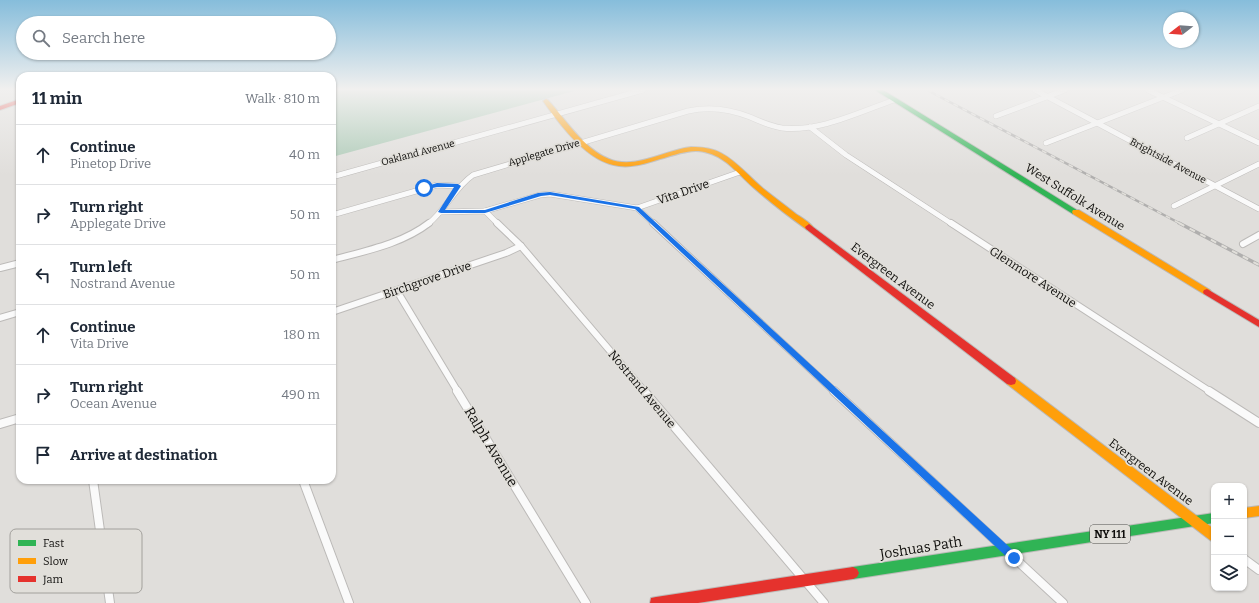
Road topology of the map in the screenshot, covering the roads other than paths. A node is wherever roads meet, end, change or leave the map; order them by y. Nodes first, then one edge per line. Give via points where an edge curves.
1 (543, 118) edge
2 (562, 118) edge
3 (664, 118) edge
4 (750, 118) edge
5 (838, 118) edge
6 (924, 118) edge
7 (1087, 118) edge
8 (1113, 118) edge
9 (1206, 118) edge
10 (1232, 118) edge
11 (1098, 124) junction
12 (1219, 124) junction
13 (810, 127) junction
14 (1187, 138) dead end
15 (582, 142) junction
16 (1046, 143) dead end
17 (1259, 143) edge
18 (1259, 164) edge
19 (740, 172) junction
20 (336, 175) edge
21 (458, 186) junction
22 (1215, 186) junction
23 (1174, 206) dead end
24 (637, 208) junction
25 (1259, 209) edge
26 (441, 212) junction
27 (485, 212) junction
28 (336, 214) edge
29 (1259, 235) edge
30 (1243, 244) dead end
31 (521, 246) junction
32 (336, 259) edge
33 (16, 264) edge
34 (0, 268) edge
35 (397, 291) junction
36 (336, 311) edge
37 (16, 313) edge
38 (0, 318) edge
39 (1259, 324) edge
40 (16, 419) edge
41 (1259, 423) edge
42 (0, 424) edge
43 (94, 484) edge
44 (304, 484) edge
45 (1259, 511) edge
46 (1247, 513) edge
47 (1211, 518) edge
48 (1194, 521) junction
49 (100, 529) edge
50 (1211, 534) edge
51 (1005, 549) junction
52 (1247, 561) edge
53 (1259, 570) edge
54 (805, 580) junction
55 (109, 593) edge
56 (110, 603) edge
57 (349, 603) edge
58 (586, 603) edge
59 (656, 603) edge
60 (824, 603) edge
61 (1063, 603) edge

1 - 20 street, Oakland Avenue
2 - 15 main road, Evergreen Avenue
3 - 15 street, Applegate Drive
4 - 13 street, Applegate Drive via 783,128
5 - 13 street, Applegate Drive
6 - 39 main road, West Suffolk Avenue
7 - 11 street, Brightside Avenue
8 - 11 street
9 - 12 street
10 - 12 street
11 - 16 street
11 - 22 street, Brightside Avenue
12 - 14 street
12 - 17 street
13 - 41 street, Glenmore Avenue via 846,155
15 - 19 main road, Evergreen Avenue via 600,158 609,162 632,164 686,149 698,149 720,155
15 - 21 street, Applegate Drive via 487,170 473,175
18 - 22 street
19 - 24 street, Vita Drive
19 - 48 main road, Evergreen Avenue
21 - 26 street, Applegate Drive
21 - 28 street via 437,185
22 - 23 street
22 - 25 street, Brightside Avenue
24 - 27 street, Vita Drive via 540,194
24 - 51 street
26 - 27 street
26 - 32 street, Applegate Drive via 422,229 406,237
27 - 31 street, Nostrand Avenue
29 - 30 street
31 - 35 street, Birchgrove Drive
31 - 54 street, Nostrand Avenue
33 - 34 street
35 - 36 street, Birchgrove Drive
35 - 58 street, Ralph Avenue
37 - 38 street
40 - 42 street
43 - 49 street
44 - 57 street
45 - 46 main road
47 - 48 main road, Joshuas Path / NY 111
48 - 50 main road, Evergreen Avenue
48 - 51 main road, Joshuas Path / NY 111
51 - 54 main road, Joshuas Path / NY 111
51 - 61 street
52 - 53 street
54 - 59 main road, Joshuas Path / NY 111
54 - 60 street, Nostrand Avenue
55 - 56 street

